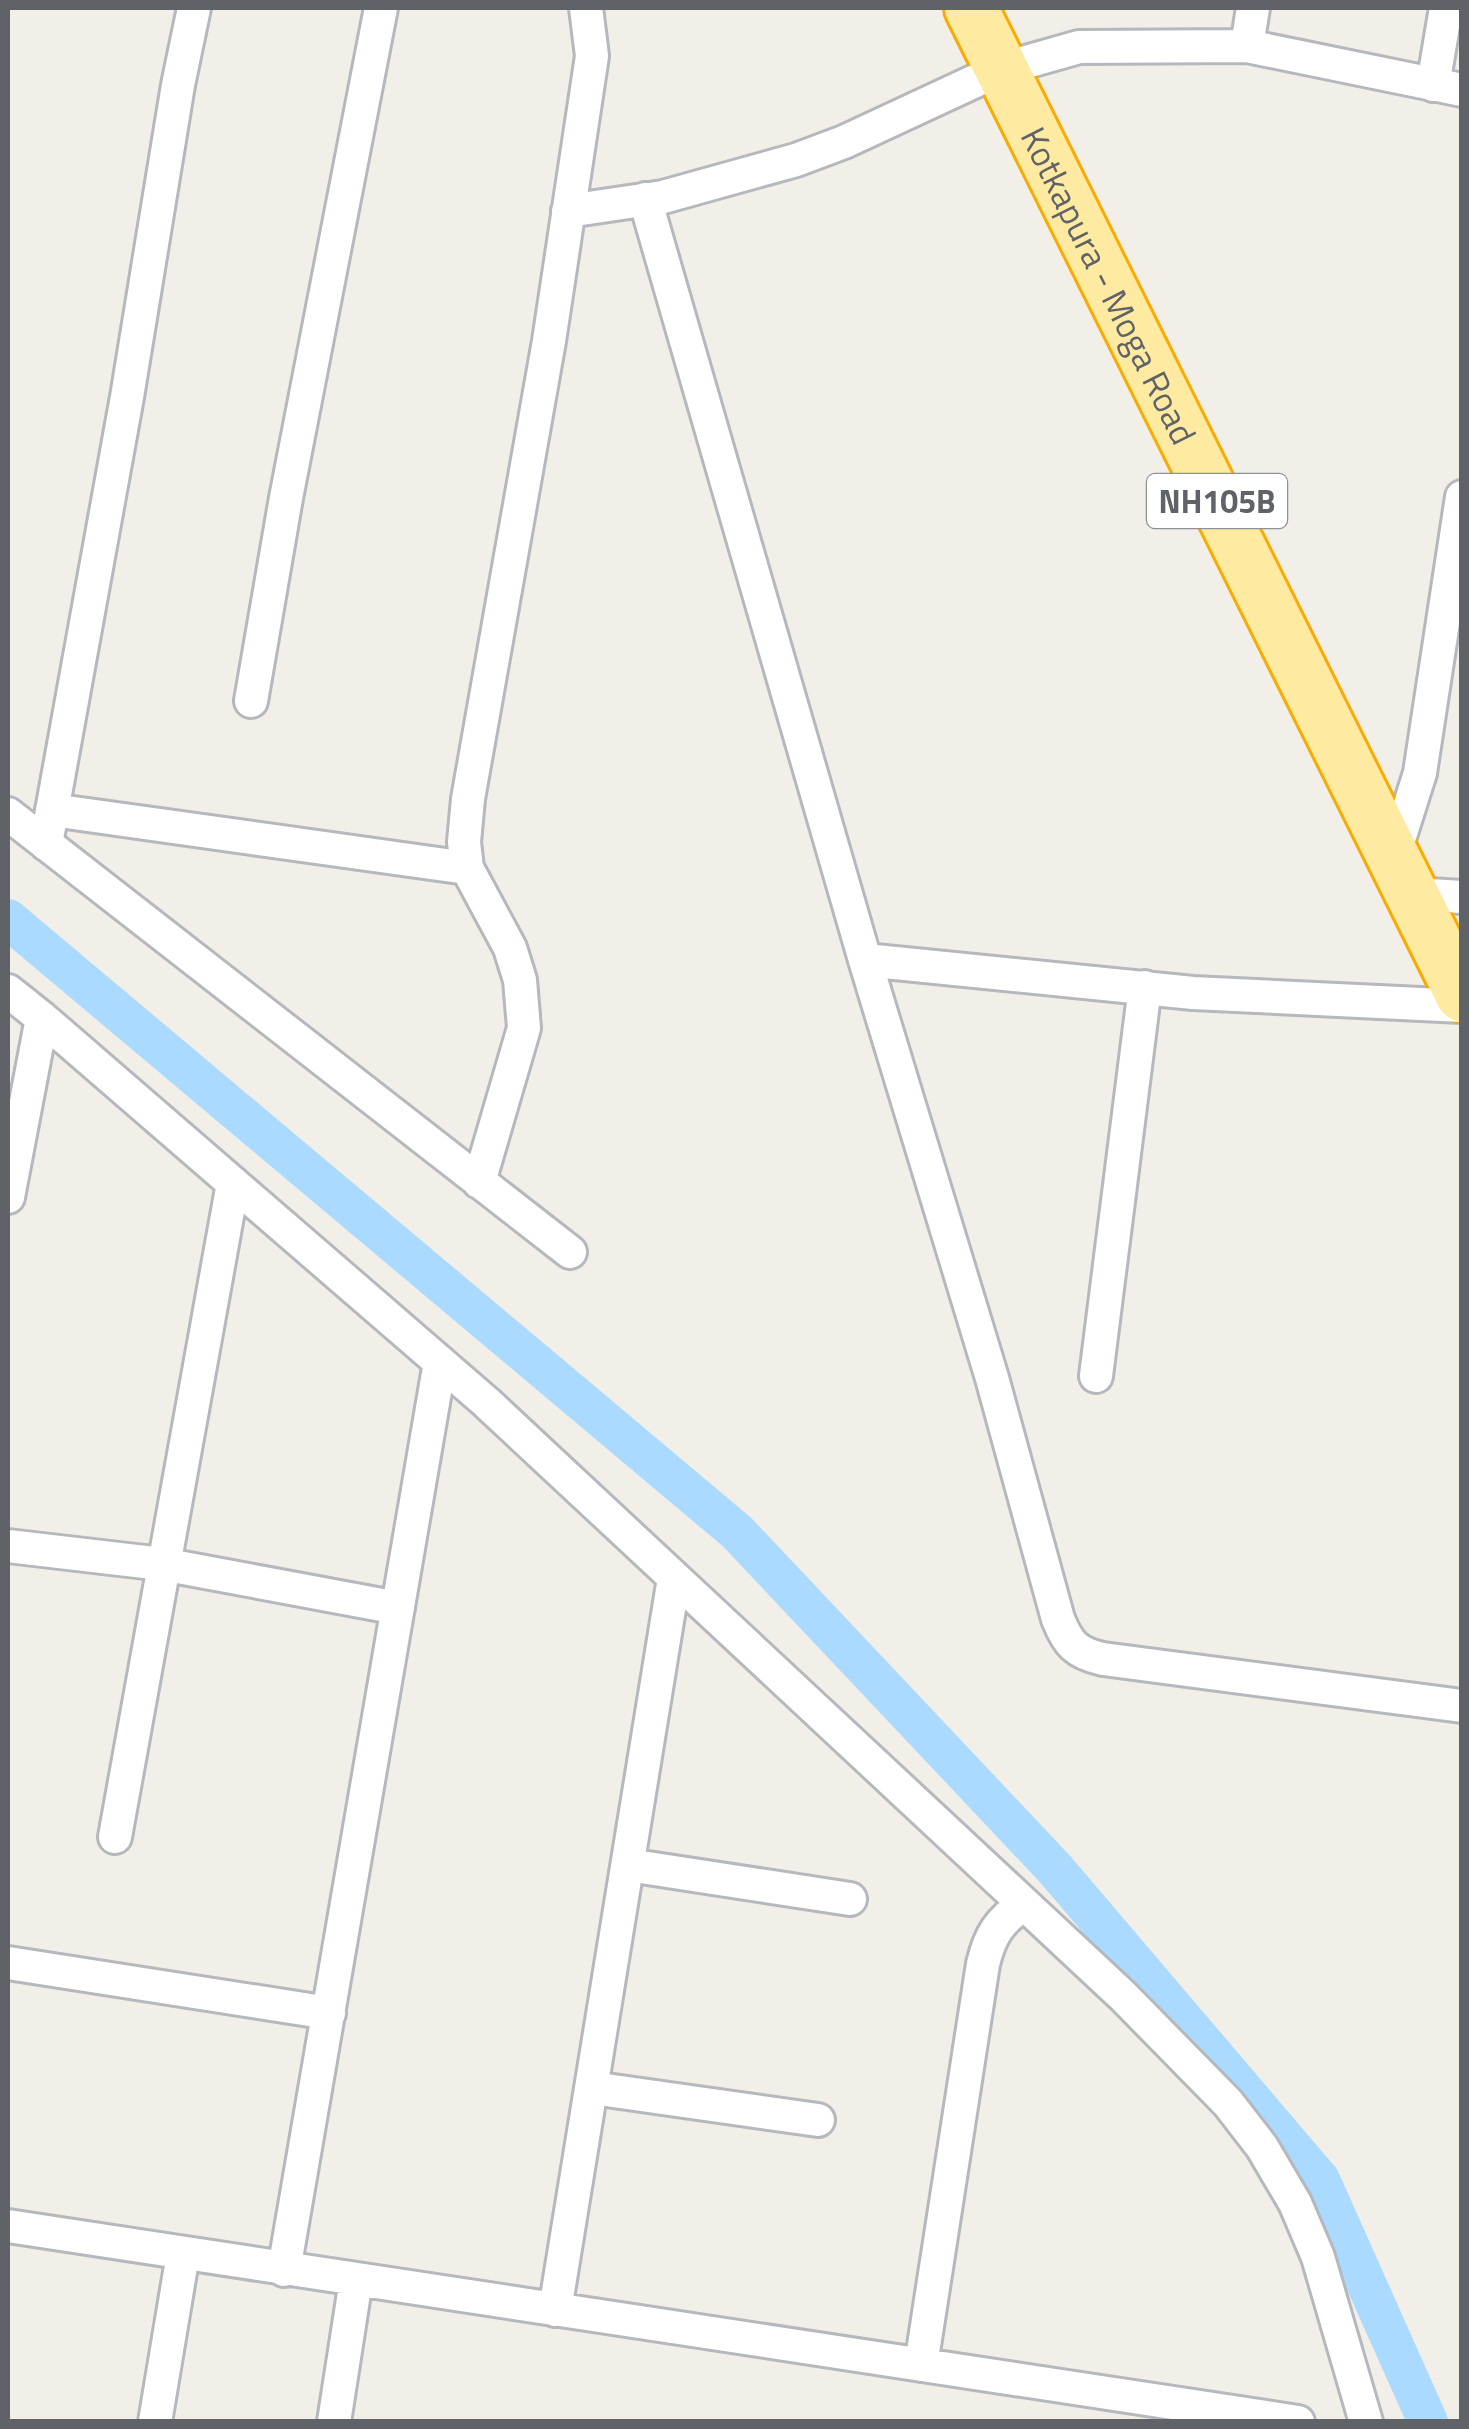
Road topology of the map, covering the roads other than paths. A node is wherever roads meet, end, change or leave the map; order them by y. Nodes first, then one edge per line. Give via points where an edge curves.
1 (194, 8) edge
2 (381, 8) edge
3 (586, 8) edge
4 (971, 8) edge
5 (1253, 8) edge
6 (1446, 8) edge
7 (1247, 46) junction
8 (1002, 70) junction
9 (1448, 87) edge
10 (645, 200) junction
11 (568, 211) junction
12 (1462, 497) edge
13 (251, 700) dead end
14 (52, 810) junction
15 (8, 814) edge
16 (46, 844) junction
17 (466, 868) junction
18 (1423, 882) edge
19 (865, 960) junction
20 (1145, 988) junction
21 (8, 992) edge
22 (1462, 995) edge
23 (1462, 1006) edge
24 (42, 1018) junction
25 (479, 1182) junction
26 (233, 1183) junction
27 (8, 1197) edge
28 (570, 1252) dead end
29 (440, 1362) junction
30 (1096, 1376) dead end
31 (8, 1546) edge
32 (162, 1564) junction
33 (674, 1578) junction
34 (398, 1608) junction
35 (1462, 1706) edge
36 (115, 1837) dead end
37 (628, 1866) junction
38 (850, 1899) dead end
39 (1024, 1904) junction
40 (8, 1963) edge
41 (329, 2013) junction
42 (592, 2088) junction
43 (818, 2120) dead end
44 (9, 2234) edge
45 (183, 2254) junction
46 (284, 2270) junction
47 (356, 2280) junction
48 (556, 2310) junction
49 (921, 2365) junction
50 (155, 2422) edge
51 (334, 2422) edge
52 (1298, 2422) edge
53 (1366, 2422) edge

1 - 14 street
2 - 13 street
3 - 11 street via 592,56
4 - 8 highway, Kotkapura - Moga Road / NH105B
5 - 7 street
6 - 9 street
7 - 8 street via 1079,48
7 - 9 street
8 - 10 street via 844,142
8 - 18 highway, Kotkapura - Moga Road / NH105B
10 - 11 street
10 - 19 street
11 - 17 street via 468,800
12 - 18 street via 1420,774
14 - 16 street
14 - 17 street
15 - 16 street
16 - 25 street
17 - 25 street via 510,948 524,1028
18 - 22 highway, Kotkapura - Moga Road / NH105B
19 - 20 street
19 - 35 street via 1067,1642 1103,1660
20 - 23 street
20 - 30 street
21 - 24 street
24 - 26 street
24 - 27 street
25 - 28 street
26 - 29 street
26 - 32 street
29 - 33 street
29 - 34 street
31 - 32 street
32 - 34 street
32 - 36 street
33 - 37 street
33 - 39 street
34 - 41 street
37 - 38 street
37 - 42 street
39 - 49 street via 1001,1920 983,1964
39 - 53 street via 1228,2102 1262,2146 1318,2256
40 - 41 street
41 - 46 street
42 - 43 street
42 - 48 street
44 - 45 street
45 - 46 street
45 - 50 street
46 - 47 street
47 - 48 street
47 - 51 street
48 - 49 street
49 - 52 street

